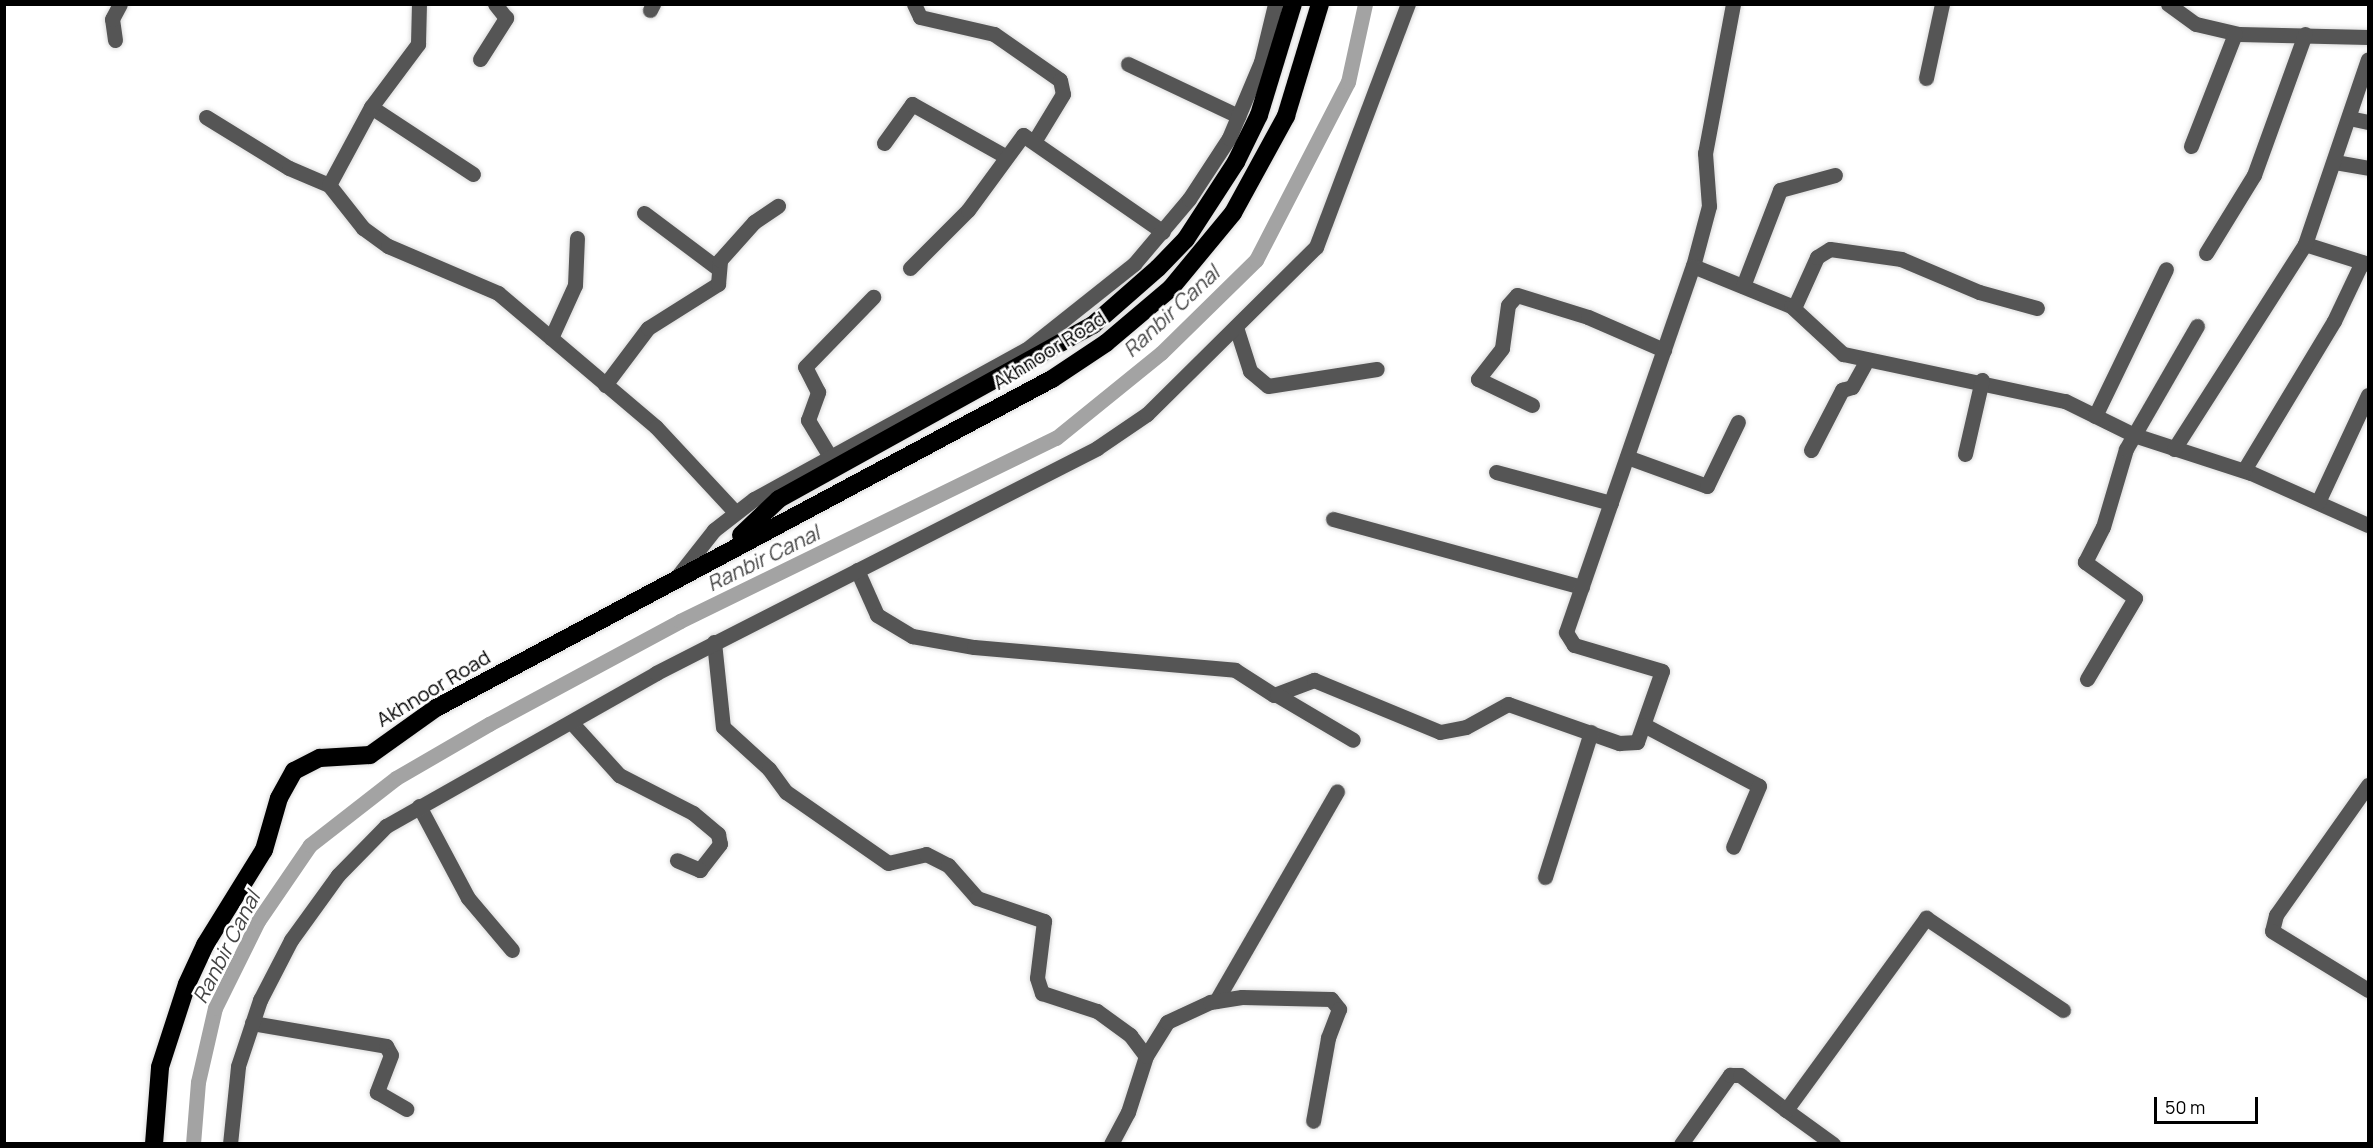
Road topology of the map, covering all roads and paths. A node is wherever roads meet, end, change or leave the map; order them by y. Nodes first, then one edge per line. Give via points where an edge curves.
1 (120, 4) edge
2 (420, 4) edge
3 (495, 4) edge
4 (914, 4) edge
5 (1275, 4) edge
6 (1293, 4) edge
7 (1408, 4) edge
8 (1732, 4) edge
9 (1942, 4) edge
10 (2168, 4) edge
11 (1317, 6) edge
12 (2235, 34) junction
13 (2305, 34) junction
14 (2368, 37) edge
15 (115, 40) dead end
16 (480, 59) dead end
17 (2368, 59) edge
18 (1128, 64) dead end
19 (1926, 78) dead end
20 (371, 107) junction
21 (1238, 116) junction
22 (206, 117) dead end
23 (2349, 118) junction
24 (2368, 122) edge
25 (1035, 140) junction
26 (884, 143) dead end
27 (2191, 146) dead end
28 (1005, 156) junction
29 (2335, 162) junction
30 (2368, 168) edge
31 (473, 174) dead end
32 (1835, 175) dead end
33 (329, 185) junction
34 (778, 206) dead end
35 (644, 213) dead end
36 (1162, 232) junction
37 (578, 238) dead end
38 (2305, 244) junction
39 (2206, 253) dead end
40 (2365, 263) edge
41 (1693, 266) junction
42 (716, 267) junction
43 (909, 268) dead end
44 (2166, 269) dead end
45 (1743, 286) junction
46 (873, 297) dead end
47 (1794, 308) junction
48 (2037, 308) dead end
49 (2197, 326) dead end
50 (1236, 327) junction
51 (551, 338) junction
52 (1664, 350) junction
53 (1867, 360) junction
54 (1377, 369) dead end
55 (1982, 380) junction
56 (605, 385) junction
57 (2368, 395) edge
58 (1532, 405) dead end
59 (2095, 416) junction
60 (1738, 422) dead end
61 (2134, 435) junction
62 (2174, 449) junction
63 (1811, 450) dead end
64 (1965, 454) dead end
65 (830, 455) junction
66 (1627, 457) junction
67 (2244, 470) junction
68 (1496, 472) dead end
69 (2318, 502) junction
70 (1611, 503) junction
71 (736, 513) junction
72 (1333, 519) dead end
73 (2368, 525) edge
74 (725, 550) junction
75 (857, 570) junction
76 (677, 577) junction
77 (1582, 587) junction
78 (714, 642) junction
79 (2087, 679) dead end
80 (1277, 695) junction
81 (572, 722) junction
82 (1644, 725) junction
83 (1591, 732) junction
84 (1353, 740) dead end
85 (2368, 785) edge
86 (1337, 791) dead end
87 (419, 806) junction
88 (1733, 847) dead end
89 (677, 860) dead end
90 (1545, 877) dead end
91 (512, 950) dead end
92 (2368, 990) edge
93 (1216, 1000) junction
94 (2063, 1010) dead end
95 (252, 1023) junction
96 (1146, 1056) junction
97 (406, 1109) dead end
98 (1786, 1110) junction
99 (1313, 1121) dead end
100 (154, 1143) edge
101 (230, 1143) edge
102 (1111, 1143) edge
103 (1682, 1143) edge
104 (1833, 1143) edge

1 - 15 street via 112,19
2 - 20 street via 418,44
3 - 16 street via 506,18
4 - 25 street via 920,17 994,34 1060,80 1063,94
5 - 21 street via 1261,62
6 - 74 highway, Akhnoor Road via 1258,115 1236,162 1186,239 1158,268 1093,325 1046,354 779,499
7 - 50 street via 1316,248
8 - 41 street via 1705,153 1709,206
9 - 19 street
10 - 12 street via 2196,24
11 - 74 highway, Akhnoor Road via 1286,116 1249,187 1217,235 1152,306 1052,379
12 - 13 street
12 - 27 street
13 - 14 street
13 - 39 street via 2254,175
17 - 23 street
18 - 21 street
20 - 31 street
20 - 33 street
21 - 36 street via 1211,169
22 - 33 street via 289,168
23 - 24 street
23 - 29 street
25 - 28 street via 1023,135
25 - 36 street
26 - 28 street via 912,104
28 - 43 street via 969,210
29 - 30 street
29 - 38 street
32 - 45 street via 1780,190
33 - 51 street via 370,234 407,256 489,287
34 - 42 street via 754,222
35 - 42 street
36 - 65 street via 1111,285 1027,349
37 - 51 street via 575,285
38 - 40 street
38 - 62 street
40 - 67 street
41 - 45 street
41 - 52 street
42 - 56 street via 718,284 648,328
44 - 59 street
45 - 47 street
46 - 65 street via 805,367 818,392 808,420
47 - 48 street via 1817,256 1830,249 1901,260 1979,292
47 - 53 street via 1834,348
49 - 61 street
50 - 54 street via 1250,371 1268,386
50 - 75 street via 1148,414 1097,448
51 - 56 street
52 - 58 street via 1588,317 1517,295 1508,305 1502,348 1478,379
52 - 66 street
53 - 55 street via 1925,375
53 - 63 street via 1852,387 1842,390
55 - 59 street via 2034,392
55 - 64 street
56 - 71 street via 672,442
57 - 69 street
59 - 61 street
60 - 66 street via 1707,486
61 - 62 street
61 - 79 street via 2085,562 2134,601
62 - 67 street
65 - 71 street
66 - 70 street
67 - 69 street
68 - 70 street
69 - 73 street
70 - 77 street
71 - 76 street via 701,544
72 - 77 street
74 - 76 highway, Akhnoor Road
75 - 78 street
75 - 80 street via 877,615 912,636 975,647 1235,670 1263,692
76 - 100 highway, Akhnoor Road via 436,708 370,755 320,758 294,771 279,798 264,850 205,945 187,984 160,1067
77 - 82 street via 1566,632 1569,642 1664,674
78 - 81 street
78 - 96 street via 723,728 769,769 786,792 888,863 926,854 948,865 977,898 1040,917 1047,930 1037,978 1042,993 1097,1011 1130,1035
80 - 83 street via 1314,680 1440,732 1466,727 1508,704
80 - 84 street
81 - 87 street
81 - 89 street via 619,775 693,813 718,834 720,844 700,870
82 - 83 street via 1634,744
82 - 88 street via 1759,786
83 - 90 street
85 - 92 street via 2272,924 2277,936
86 - 93 street
87 - 91 street via 468,898
87 - 95 street via 386,826 338,875 291,940
93 - 96 street via 1167,1022
93 - 99 street via 1336,1002 1339,1010 1328,1038
94 - 98 street via 1926,918
95 - 97 street via 386,1046 391,1055 377,1092
95 - 101 street via 238,1066
96 - 102 street via 1128,1112
98 - 103 street via 1740,1075 1730,1075
98 - 104 street

